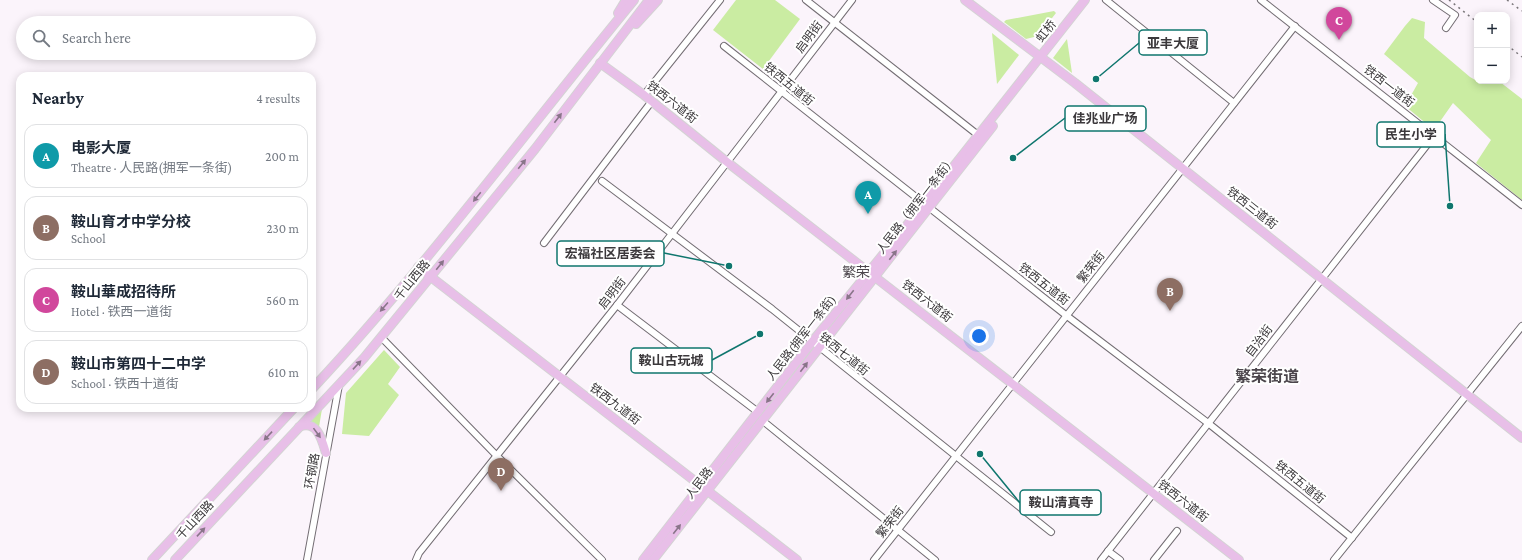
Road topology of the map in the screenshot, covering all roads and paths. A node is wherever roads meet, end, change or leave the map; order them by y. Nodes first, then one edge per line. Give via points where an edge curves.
1 (626, 0) edge
2 (634, 0) edge
3 (658, 0) edge
4 (720, 0) edge
5 (806, 0) edge
6 (852, 0) edge
7 (965, 0) edge
8 (1085, 0) edge
9 (1106, 0) edge
10 (1262, 0) edge
11 (1433, 0) edge
12 (647, 2) edge
13 (834, 22) junction
14 (1295, 26) junction
15 (1446, 28) dead end
16 (724, 46) dead end
17 (609, 51) junction
18 (589, 55) junction
19 (1042, 58) junction
20 (600, 63) junction
21 (781, 92) junction
22 (644, 95) junction
23 (652, 101) junction
24 (1234, 102) junction
25 (978, 135) junction
26 (1434, 136) junction
27 (727, 162) junction
28 (1183, 168) junction
29 (602, 181) dead end
30 (1522, 205) edge
31 (927, 206) junction
32 (672, 233) junction
33 (544, 243) dead end
34 (418, 267) junction
35 (869, 271) junction
36 (430, 276) junction
37 (876, 276) junction
38 (1322, 277) junction
39 (617, 305) junction
40 (1067, 316) junction
41 (1522, 326) edge
42 (381, 337) junction
43 (816, 345) junction
44 (559, 376) junction
45 (316, 384) edge
46 (1014, 384) junction
47 (339, 385) junction
48 (1467, 394) junction
49 (316, 410) edge
50 (290, 412) edge
51 (314, 412) edge
52 (758, 412) junction
53 (763, 421) junction
54 (1208, 423) junction
55 (299, 428) junction
56 (1522, 438) edge
57 (326, 454) junction
58 (497, 456) junction
59 (956, 457) junction
60 (705, 488) junction
61 (1154, 493) junction
62 (898, 529) junction
63 (1177, 531) dead end
64 (1051, 532) dead end
65 (1352, 538) junction
66 (1108, 551) junction
67 (152, 560) edge
68 (175, 560) edge
69 (307, 560) edge
70 (416, 560) edge
71 (602, 560) edge
72 (643, 560) edge
73 (653, 560) edge
74 (797, 560) edge
75 (874, 560) edge
76 (935, 560) edge
77 (1101, 560) edge
78 (1120, 560) edge
79 (1154, 560) edge
80 (1239, 560) edge
81 (1334, 560) edge

1 - 18 main road
2 - 18 main road, 千山西路
3 - 17 main road
4 - 22 street
5 - 13 street
6 - 13 street, 启明街
7 - 19 main road, 铁西三道街
8 - 19 main road, 虹桥
9 - 24 street
10 - 14 street, 铁西一道街
11 - 15 street via 1455,15
12 - 17 main road, 千山西路
13 - 21 street, 启明街
13 - 25 street
14 - 24 street, 繁荣街
14 - 26 street, 铁西一道街
16 - 21 street, 铁西五道街
17 - 20 main road, 千山西路
18 -> 34 main road, 千山西路 via 528,134
19 - 25 main road, 人民路(拥军一条街)
19 - 28 main road, 铁西三道街
19 - 31 main road, 人民路（拥军一条街）
20 - 22 main road, 铁西六道街
36 -> 20 main road, 千山西路 via 535,149
21 - 27 street, 启明街
21 - 31 street, 铁西五道街
22 - 23 main road, 铁西六道街
23 - 27 main road, 铁西六道街
23 - 33 street
24 - 28 street, 繁荣街
25 - 31 main road, 人民路(拥军一条街)
26 - 30 street, 铁西一道街
26 - 38 street, 自治街
27 - 32 street, 启明街
27 - 35 main road, 铁西六道街
28 - 38 main road, 铁西三道街
28 - 40 street, 繁荣街
29 - 32 street, 铁西七道街
31 - 35 main road, 人民路(拥军一条街)
37 -> 31 main road, 人民路（拥军一条街）
31 - 40 street, 铁西五道街
32 - 39 street, 启明街
32 - 43 street, 铁西七道街
34 - 36 main road, 铁西九道街
34 -> 45 main road, 千山西路
35 - 37 main road, 铁西六道街
35 -> 43 main road, 人民路(拥军一条街)
36 - 42 main road, 千山西路
36 - 44 main road, 铁西九道街
37 - 43 main road, 人民路（拥军一条街）
37 - 46 main road, 铁西六道街
38 - 48 main road, 铁西三道街
38 - 54 street, 自治街
39 - 44 street, 启明街
39 - 52 street
40 - 46 street, 繁荣街
40 - 54 street, 铁西五道街
41 - 48 street
47 -> 42 main road, 千山西路
42 - 58 street
43 -> 52 main road, 人民路(拥军一条街)
53 -> 43 main road, 人民路（拥军一条街）
43 - 59 street, 铁西七道街
44 - 58 street, 启明街
44 - 60 main road, 铁西九道街
46 - 59 street, 繁荣街
46 - 61 main road, 铁西六道街
47 - 49 main road, 千山西路
47 - 57 street, 环钢路
48 - 56 main road, 铁西三道街
48 - 65 street
50 -> 67 main road, 千山西路
51 - 55 main road, 千山西路
52 - 60 main road, 人民路(拥军一条街)
53 - 60 main road, 人民路
53 - 62 street
54 - 61 street, 自治街
54 - 65 street, 铁西五道街
55 -> 57 main road via 305,425 312,426 322,439
68 -> 55 main road, 千山西路
57 - 69 street, 环钢路
58 - 70 street, 启明街
58 - 71 street
59 - 62 street, 繁荣街
59 - 64 street, 铁西七道街
60 - 72 main road, 人民路(拥军一条街)
73 -> 60 main road, 人民路
60 - 74 main road, 铁西九道街
61 - 66 street, 自治街
61 - 80 main road, 铁西六道街
62 - 75 street, 繁荣街
62 - 76 street
63 - 79 street
65 - 81 street
66 - 77 street, 自治街
66 - 78 street

